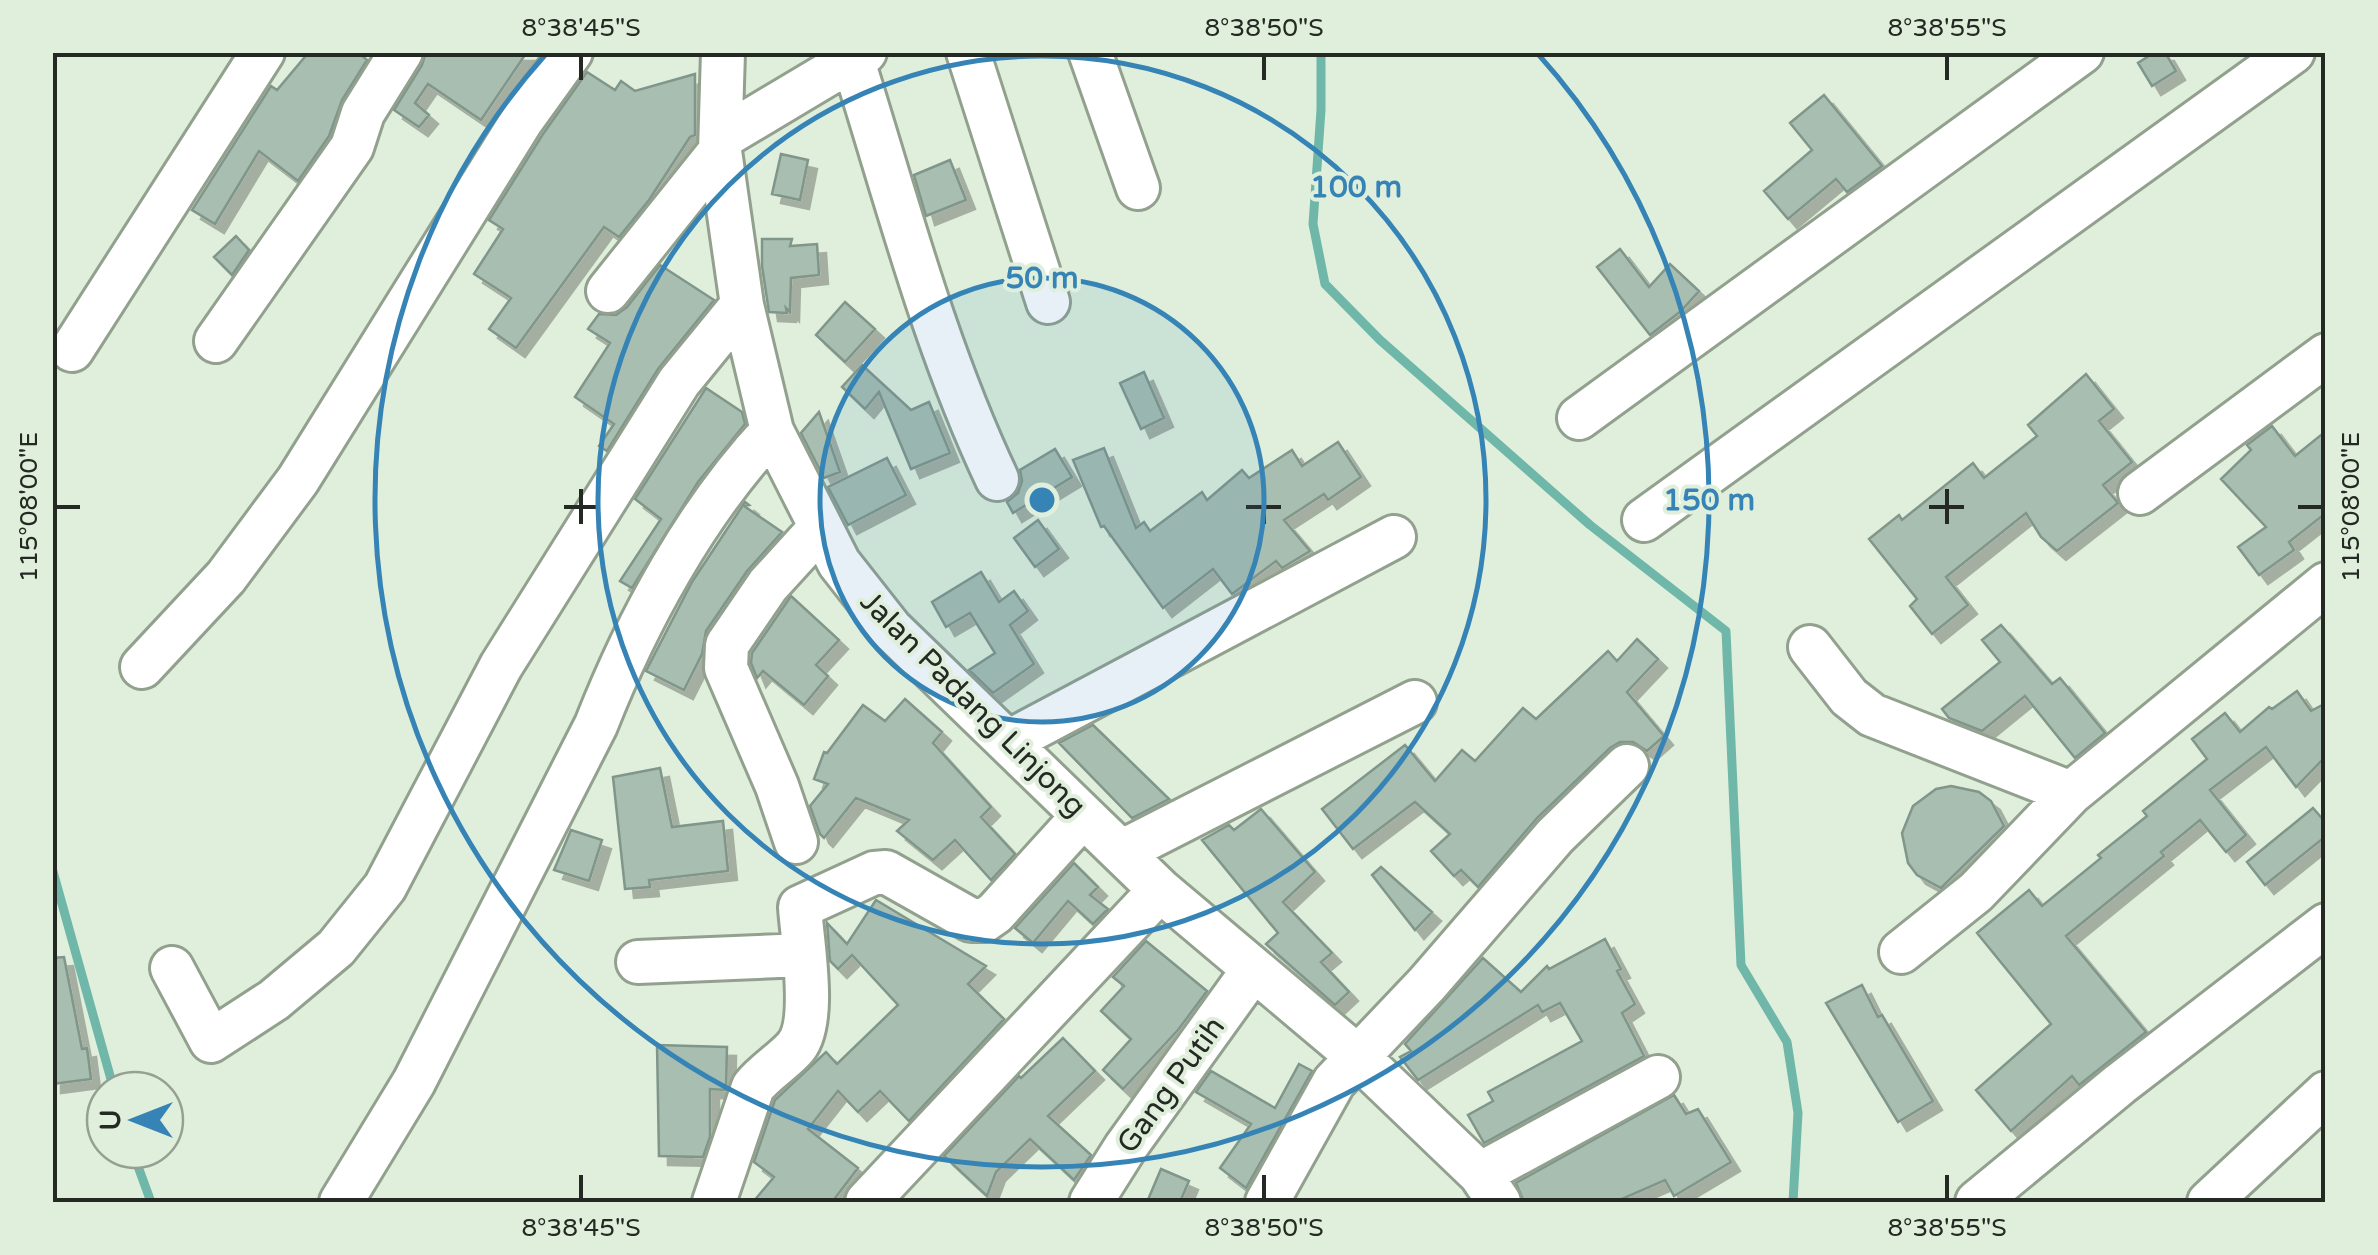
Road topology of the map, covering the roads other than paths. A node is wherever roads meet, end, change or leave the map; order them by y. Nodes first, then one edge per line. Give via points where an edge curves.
1 (263, 52) edge
2 (401, 52) edge
3 (570, 52) edge
4 (722, 52) edge
5 (968, 52) edge
6 (1090, 52) edge
7 (2082, 52) edge
8 (2293, 52) edge
9 (859, 57) edge
10 (721, 144) junction
11 (1138, 188) dead end
12 (608, 291) dead end
13 (1048, 302) dead end
14 (742, 305) junction
15 (216, 341) dead end
16 (72, 350) dead end
17 (2326, 354) edge
18 (1579, 418) dead end
19 (772, 431) junction
20 (997, 479) dead end
21 (2140, 493) dead end
22 (1644, 520) dead end
23 (820, 528) junction
24 (1394, 537) dead end
25 (2326, 584) edge
26 (1810, 647) dead end
27 (142, 668) dead end
28 (1415, 702) dead end
29 (1008, 742) junction
30 (1627, 766) dead end
31 (2071, 792) junction
32 (1084, 816) junction
33 (796, 842) dead end
34 (1121, 852) junction
35 (1160, 890) junction
36 (2326, 925) edge
37 (1901, 952) dead end
38 (803, 956) junction
39 (638, 962) dead end
40 (172, 968) dead end
41 (1253, 970) junction
42 (1358, 1057) junction
43 (1658, 1077) dead end
44 (2326, 1093) edge
45 (1489, 1188) edge
46 (341, 1202) edge
47 (714, 1202) edge
48 (867, 1202) edge
49 (1092, 1202) edge
50 (1267, 1202) edge
51 (1977, 1202) edge
52 (2209, 1202) edge

1 - 16 street
2 - 15 street via 363,113 352,147
3 - 27 street via 298,480 226,577
4 - 10 street, Jalan Padang Linjong
5 - 13 street
6 - 11 street
7 - 18 street
8 - 22 street
9 - 10 street
9 - 20 street via 928,302
10 - 12 street
10 - 14 street, Jalan Padang Linjong
14 - 19 street, Jalan Padang Linjong
14 - 40 street via 679,382 624,469 502,666 385,886 336,948 274,1000 211,1040
17 - 21 street
19 - 23 street, Jalan Padang Linjong
19 - 46 street via 699,524 618,670 414,1082
23 - 29 street, Jalan Padang Linjong via 838,563 891,629
23 - 33 street via 768,585 724,656
24 - 29 street
25 - 31 street
26 - 31 street via 1872,715
28 - 34 street
29 - 32 street, Jalan Padang Linjong
30 - 42 street via 1555,836
31 - 37 street via 1976,892
32 - 34 street, Jalan Padang Linjong
32 - 38 street via 985,920 971,920 896,876 874,873 800,907
34 - 35 street, Jalan Padang Linjong
35 - 41 street, Jalan Padang Linjong
35 - 48 street
36 - 51 street
38 - 39 street
38 - 47 street via 804,1035 752,1087
41 - 42 street, Jalan Padang Linjong
41 - 49 street, Gang Putih
42 - 45 street, Jalan Padang Linjong
42 - 50 street via 1334,1082
43 - 45 street
44 - 52 street

